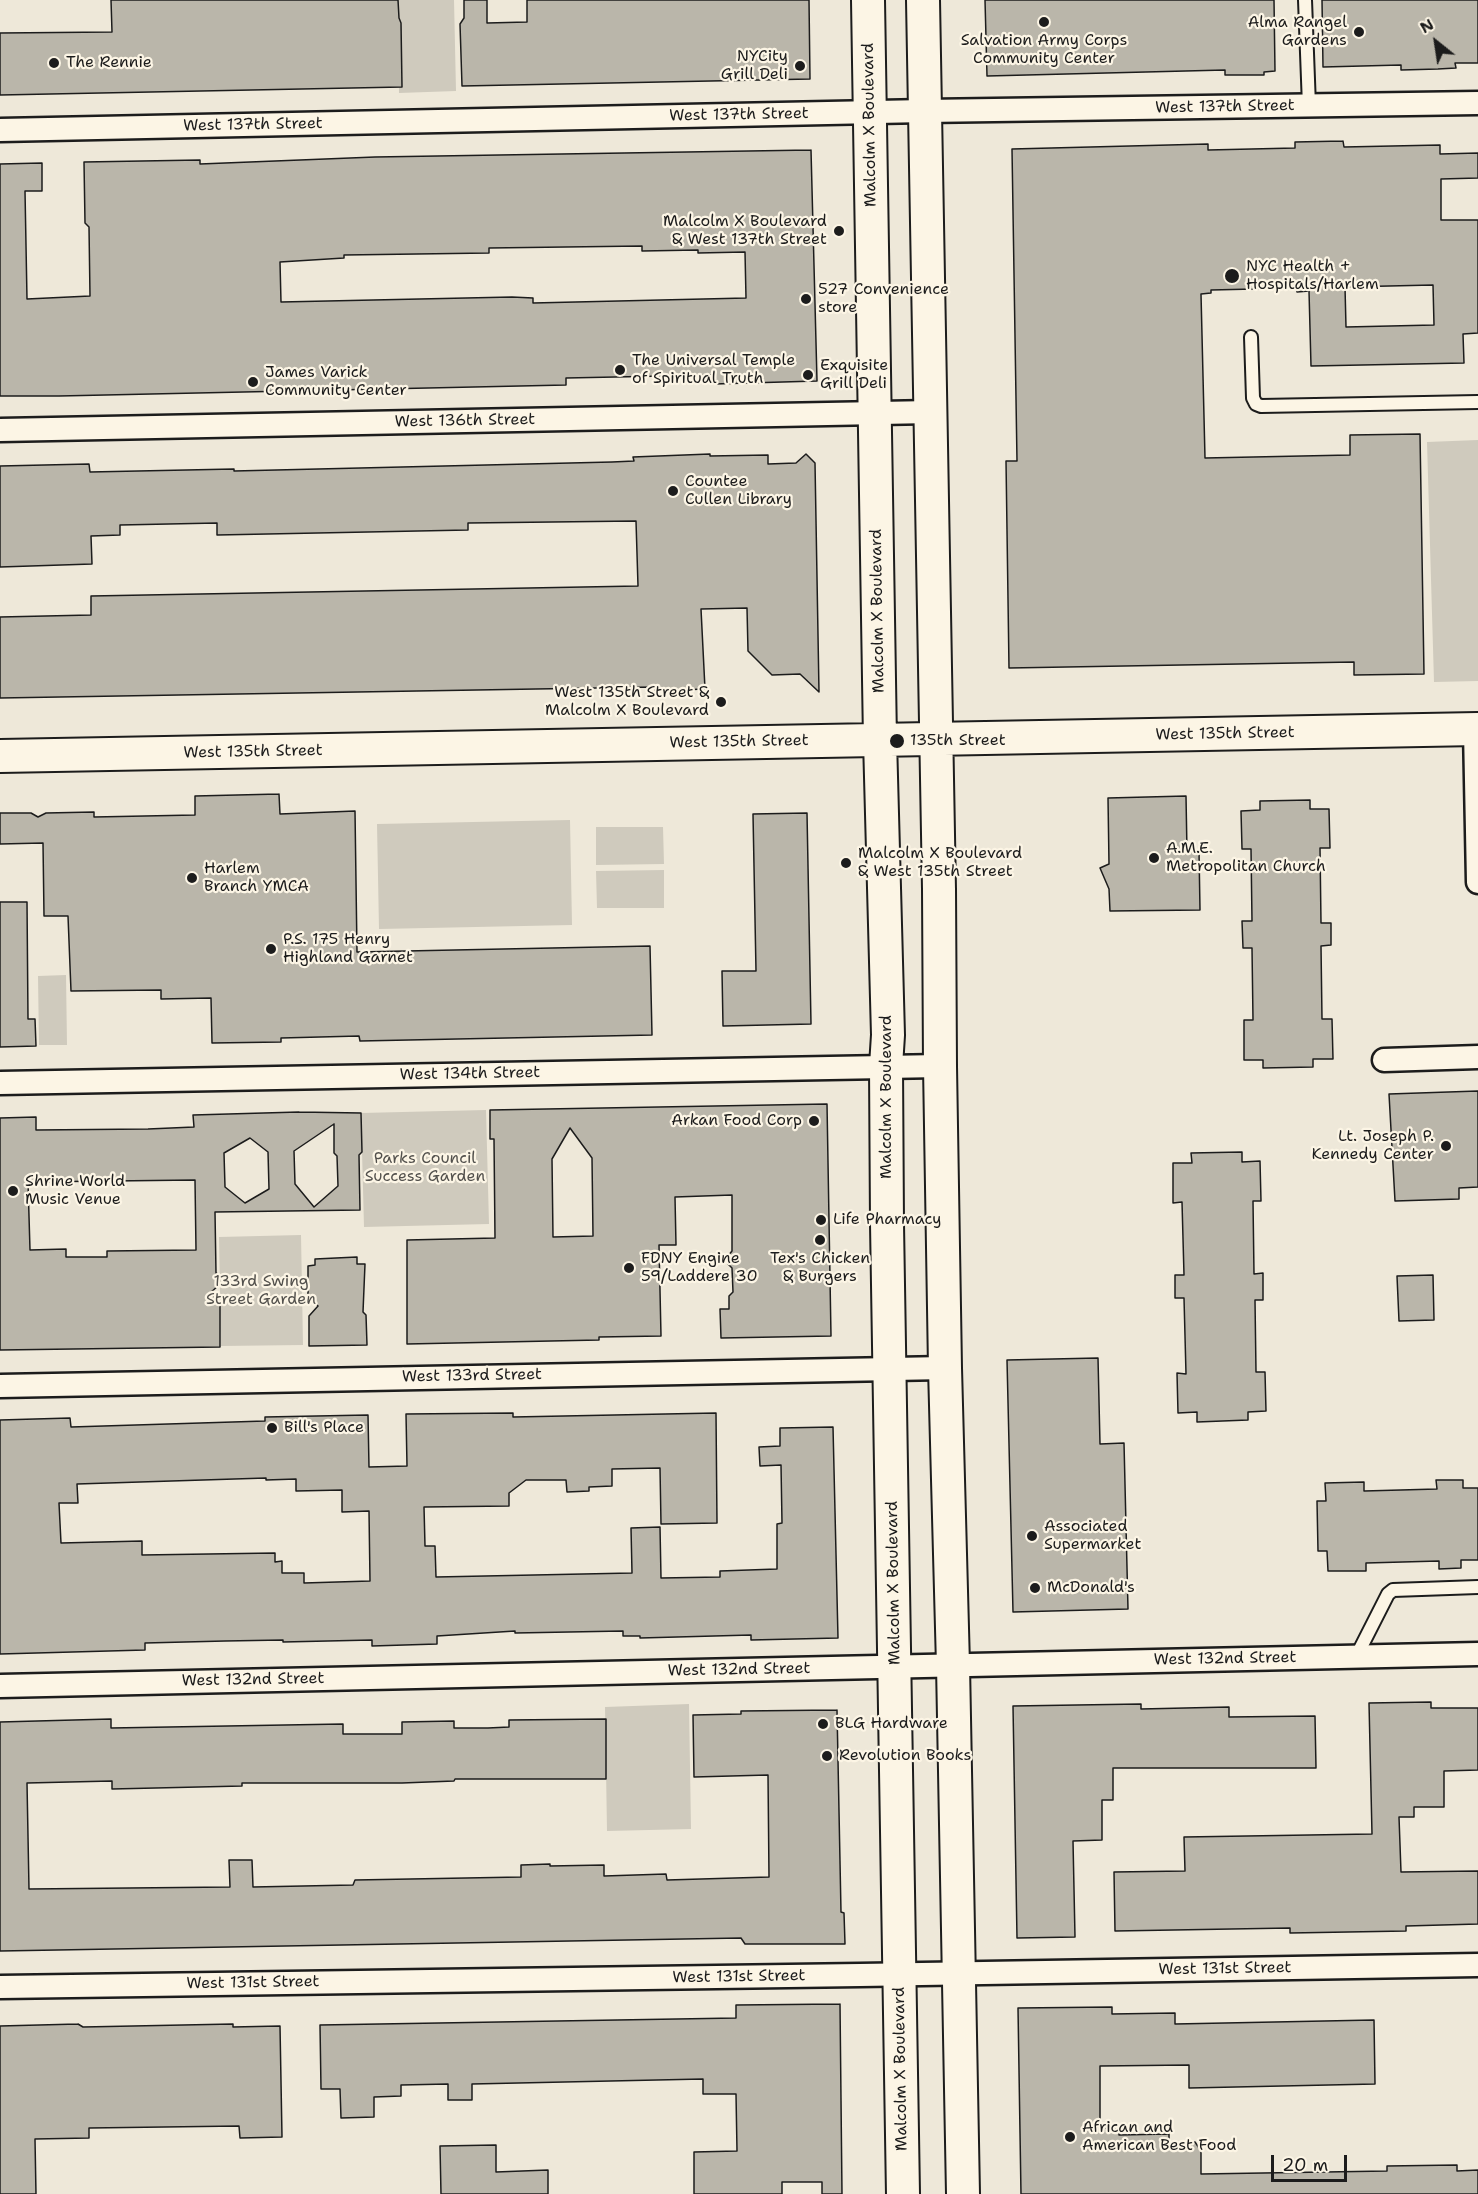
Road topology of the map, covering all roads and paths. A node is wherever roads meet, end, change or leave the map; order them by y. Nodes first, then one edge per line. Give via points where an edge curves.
1 (868, 0) edge
2 (923, 0) edge
3 (1305, 0) edge
4 (1478, 103) edge
5 (1309, 106) junction
6 (925, 111) junction
7 (870, 113) junction
8 (0, 130) edge
9 (1251, 337) dead end
10 (1478, 402) edge
11 (931, 412) junction
12 (875, 413) junction
13 (0, 430) edge
14 (1476, 729) edge
15 (936, 739) junction
16 (880, 740) junction
17 (0, 756) edge
18 (1478, 882) edge
19 (1478, 1058) edge
20 (1384, 1060) dead end
21 (886, 1066) junction
22 (940, 1066) junction
23 (0, 1083) edge
24 (890, 1368) junction
25 (945, 1368) junction
26 (0, 1386) edge
27 (1478, 1587) edge
28 (1478, 1654) edge
29 (1356, 1657) junction
30 (953, 1665) junction
31 (896, 1666) junction
32 (0, 1686) edge
33 (1478, 1965) edge
34 (959, 1973) junction
35 (899, 1975) junction
36 (0, 1987) edge
37 (903, 2194) edge
38 (963, 2194) edge

1 - 7 main road, Malcolm X Boulevard
2 - 6 main road
3 - 5 lane
4 - 5 street, West 137th Street
5 - 6 street, West 137th Street
6 - 7 street, West 137th Street
6 - 11 main road
7 - 8 street, West 137th Street
7 - 12 main road, Malcolm X Boulevard
9 - 10 lane via 1253,399 1261,406
11 - 12 street, West 136th Street
11 - 15 main road
12 - 13 street, West 136th Street
12 - 16 main road, Malcolm X Boulevard
14 - 15 main road, West 135th Street
14 - 18 street
15 - 16 main road, West 135th Street
15 - 22 main road
16 - 17 main road, West 135th Street
16 - 21 main road, Malcolm X Boulevard
19 - 20 street
21 - 22 street, West 134th Street
21 - 23 street, West 134th Street
21 - 24 main road, Malcolm X Boulevard
22 - 25 main road
24 - 25 street, West 133rd Street
24 - 26 street, West 133rd Street
24 - 31 main road, Malcolm X Boulevard
25 - 30 main road
27 - 29 lane via 1393,1590
28 - 29 street, West 132nd Street
29 - 30 street, West 132nd Street
30 - 31 street, West 132nd Street
30 - 34 main road
31 - 32 street, West 132nd Street
31 - 35 main road, Malcolm X Boulevard
33 - 34 street, West 131st Street
34 - 35 street, West 131st Street
34 - 38 main road
35 - 36 street, West 131st Street
35 - 37 main road, Malcolm X Boulevard

